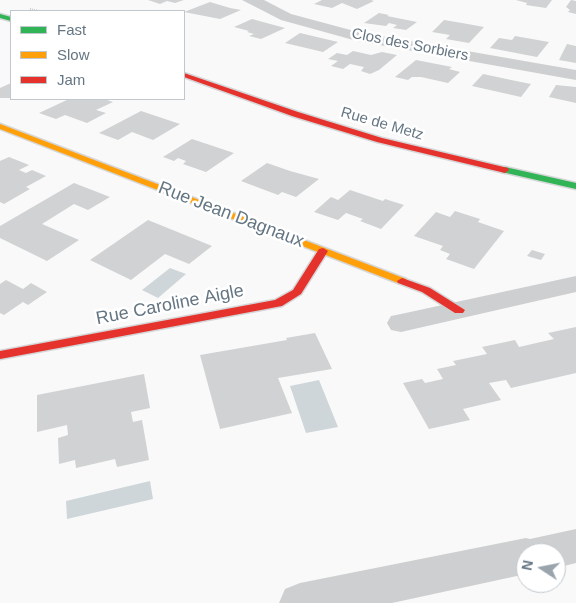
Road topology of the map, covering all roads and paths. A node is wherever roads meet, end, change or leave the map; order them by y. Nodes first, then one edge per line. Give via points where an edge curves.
1 (249, 0) edge
2 (185, 75) edge
3 (576, 75) edge
4 (0, 126) edge
5 (576, 186) edge
6 (323, 251) junction
7 (576, 284) edge
8 (459, 310) junction
9 (401, 323) dead end
10 (0, 355) edge
11 (516, 558) edge
12 (300, 603) edge

1 - 3 street, Clos des Sorbiers via 286,17 357,36
2 - 5 street, Rue de Metz via 380,140
4 - 6 street, Rue Jean Dagnaux
6 - 8 street, Rue Jean Dagnaux via 426,290
6 - 10 street, Rue Caroline Aigle via 297,292 278,303
7 - 8 street
8 - 9 street
11 - 12 street

